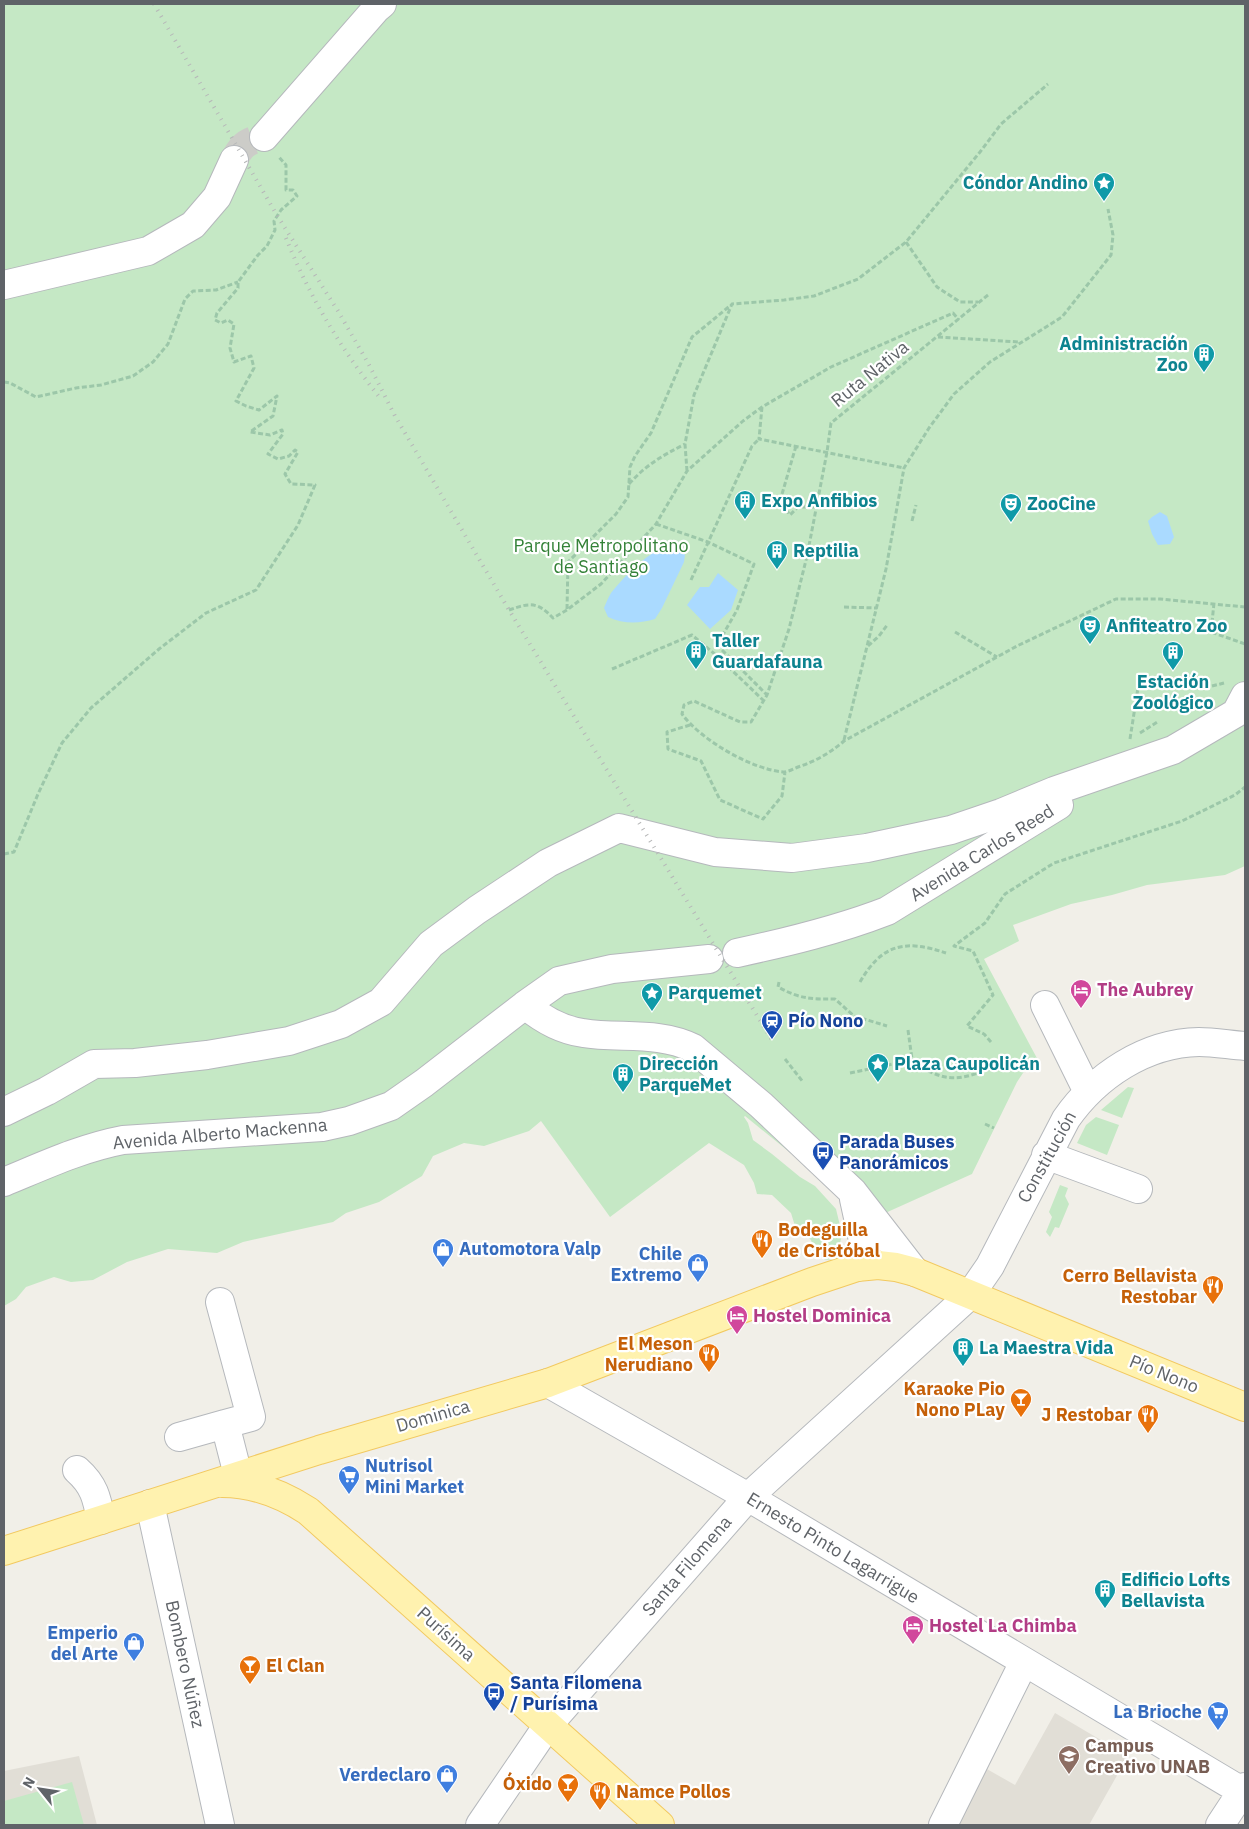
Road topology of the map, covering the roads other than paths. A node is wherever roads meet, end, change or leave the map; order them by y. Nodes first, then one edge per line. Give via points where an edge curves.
1 (382, 4) edge
2 (264, 137) tunnel mouth
3 (234, 160) tunnel mouth
4 (4, 285) edge
5 (1245, 696) edge
6 (1245, 719) edge
7 (736, 953) dead end
8 (709, 959) dead end
9 (525, 1005) junction
10 (1045, 1005) dead end
11 (1245, 1046) edge
12 (1088, 1092) junction
13 (4, 1112) edge
14 (1046, 1156) junction
15 (4, 1182) edge
16 (1138, 1189) dead end
17 (853, 1192) junction
18 (858, 1267) junction
19 (914, 1272) junction
20 (970, 1295) junction
21 (220, 1302) dead end
22 (548, 1383) junction
23 (1245, 1407) edge
24 (225, 1424) junction
25 (179, 1437) dead end
26 (319, 1450) junction
27 (77, 1470) dead end
28 (238, 1475) junction
29 (212, 1483) junction
30 (748, 1497) junction
31 (150, 1504) junction
32 (308, 1511) junction
33 (101, 1520) junction
34 (4, 1551) edge
35 (1024, 1662) junction
36 (548, 1725) junction
37 (1244, 1791) edge
38 (220, 1825) edge
39 (480, 1825) edge
40 (660, 1825) edge
41 (943, 1825) edge
42 (1220, 1825) edge

1 - 2 street
3 - 4 street via 217,197 193,224 148,251
5 - 13 street via 1236,713 1173,750 1054,791 1001,814 951,830 867,848 792,858 716,852 619,828 548,863 477,910 431,944 381,1002 341,1024 289,1041 216,1053 135,1063 94,1064
6 - 7 street, Avenida Carlos Reed via 1210,746 1168,768 1054,807 886,911 802,938
8 - 9 street via 612,969 559,980
9 - 15 street, Avenida Alberto Mackenna via 391,1106 349,1121 322,1127 106,1143
9 - 17 street via 542,1019 582,1033 658,1038 693,1048 761,1105
10 - 12 street
11 - 12 street, Constitución via 1199,1042 1166,1046 1130,1060
12 - 14 street, Constitución via 1066,1119
14 - 16 street
14 - 20 street, Constitución via 990,1266
17 - 18 street via 864,1245
17 - 19 street
18 - 19 main road, Pío Nono via 878,1265
18 - 22 main road, Dominica
19 - 20 main road, Pío Nono
20 - 23 main road, Pío Nono
20 - 30 street, Santa Filomena
21 - 24 street via 251,1417
22 - 26 main road, Dominica
22 - 30 street, Ernesto Pinto Lagarrigue
24 - 25 street
24 - 28 street
26 - 28 main road, Dominica
26 - 32 main road via 308,1456 296,1477 296,1490
27 - 33 street via 87,1478 96,1494
28 - 29 main road, Dominica
29 - 31 main road, Dominica
29 - 32 main road, Purísima via 262,1489
30 - 35 street, Ernesto Pinto Lagarrigue
30 - 36 street, Santa Filomena
31 - 33 main road, Dominica
31 - 38 street, Bombero Núñez
32 - 36 main road, Purísima
33 - 34 main road, Dominica
35 - 37 street, Ernesto Pinto Lagarrigue
35 - 41 street
36 - 39 street, Santa Filomena
36 - 40 main road, Purísima
37 - 42 street

